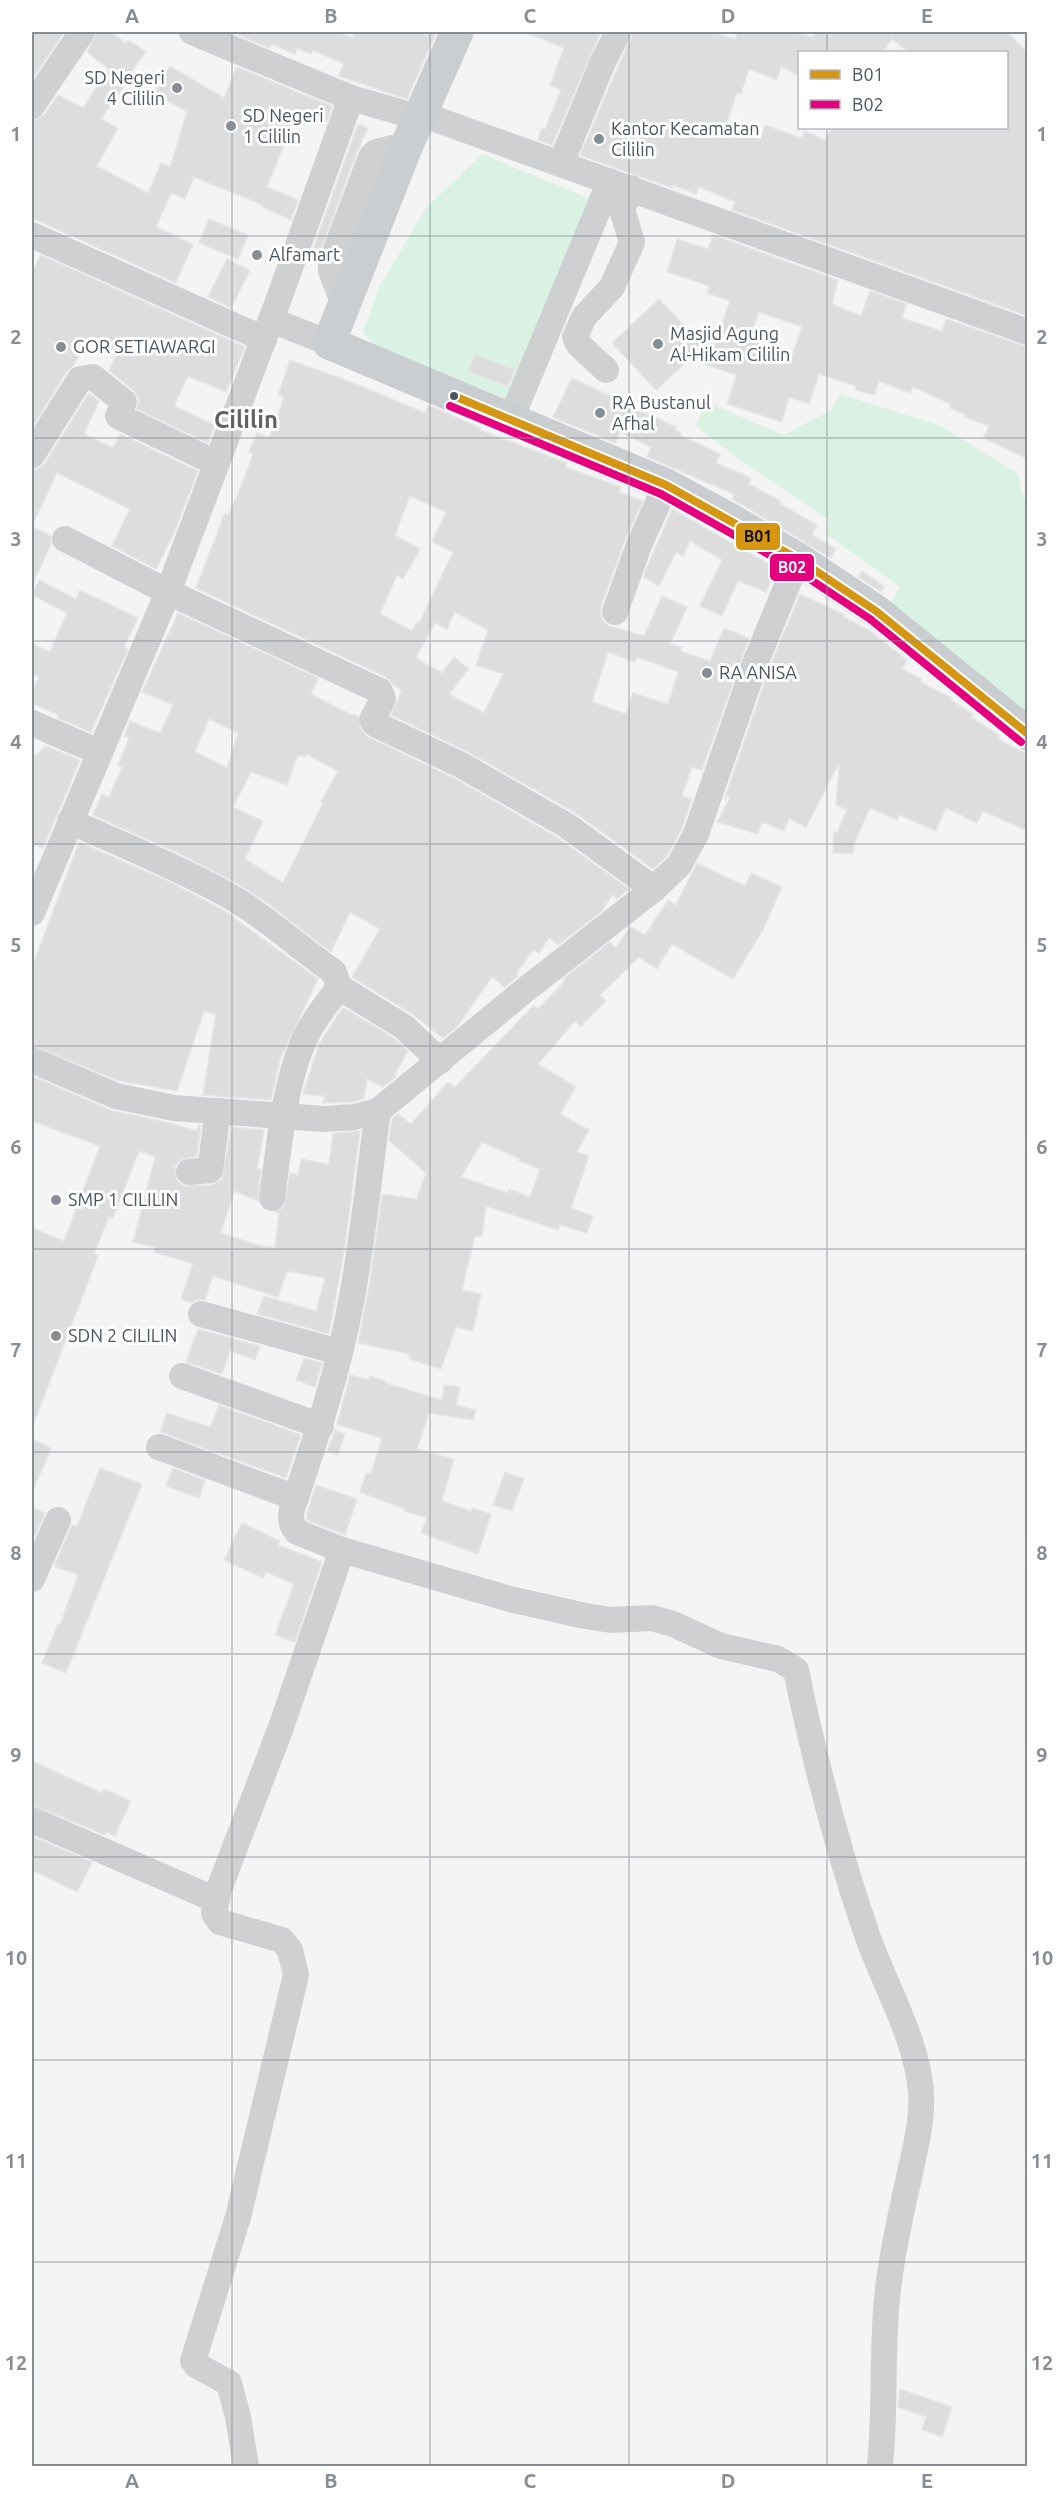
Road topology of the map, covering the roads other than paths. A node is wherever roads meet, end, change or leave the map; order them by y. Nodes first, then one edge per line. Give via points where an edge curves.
1 (82, 32) edge
2 (192, 32) edge
3 (457, 32) edge
4 (618, 32) edge
5 (351, 98) junction
6 (32, 106) edge
7 (421, 114) junction
8 (561, 163) junction
9 (620, 184) junction
10 (32, 235) edge
11 (267, 330) junction
12 (1028, 332) edge
13 (329, 343) junction
14 (606, 370) dead end
15 (511, 419) junction
16 (32, 455) edge
17 (216, 463) junction
18 (666, 485) junction
19 (65, 539) dead end
20 (798, 559) junction
21 (168, 592) junction
22 (615, 612) dead end
23 (32, 723) edge
24 (1028, 734) edge
25 (99, 752) junction
26 (70, 821) junction
27 (654, 889) junction
28 (32, 913) edge
29 (339, 987) junction
30 (32, 1060) edge
31 (440, 1061) junction
32 (218, 1111) junction
33 (378, 1111) junction
34 (284, 1116) junction
35 (189, 1172) dead end
36 (272, 1198) dead end
37 (201, 1314) dead end
38 (339, 1352) junction
39 (182, 1376) dead end
40 (321, 1426) junction
41 (159, 1447) dead end
42 (296, 1498) junction
43 (58, 1520) dead end
44 (342, 1550) junction
45 (32, 1579) edge
46 (32, 1820) edge
47 (216, 1900) junction
48 (246, 2466) edge
49 (880, 2466) edge

1 - 6 street
2 - 5 street
3 - 7 main road
4 - 8 street
5 - 7 street via 410,115
5 - 11 street
7 - 8 street
7 - 13 main road
8 - 9 street
9 - 12 street
9 - 14 street via 622,210 632,242 612,286 584,317 575,337
9 - 15 street
10 - 11 street
11 - 13 street
11 - 17 street
13 - 15 main road
15 - 18 main road
16 - 17 street via 80,379 93,377 124,402 118,416
17 - 21 street
18 - 20 main road
18 - 22 street
19 - 21 street
20 - 24 main road via 876,611
20 - 27 street via 756,661 693,842 679,865
21 - 25 street
21 - 27 street via 380,691 383,699 372,716 375,724 461,765 566,825
23 - 25 street
25 - 26 street
26 - 28 street
26 - 29 street via 230,897 334,972
27 - 31 street
29 - 31 street via 404,1027
29 - 34 street via 302,1044
30 - 32 street via 116,1096 174,1108
31 - 33 street
32 - 34 street
32 - 35 street via 210,1170
33 - 34 street via 324,1119
33 - 38 street via 361,1247
34 - 36 street
37 - 38 street
38 - 40 street
39 - 40 street
40 - 42 street
41 - 42 street
42 - 44 street via 290,1518 297,1532
43 - 45 street
44 - 47 street
44 - 49 street via 510,1599 585,1616 611,1620 652,1618 721,1646 778,1659 796,1670 833,1831 865,1932 902,2023 921,2092 918,2144 888,2289 883,2370 885,2425
46 - 47 street
47 - 48 street via 214,1913 220,1922 282,1940 296,1975 238,2217 193,2361 229,2383

